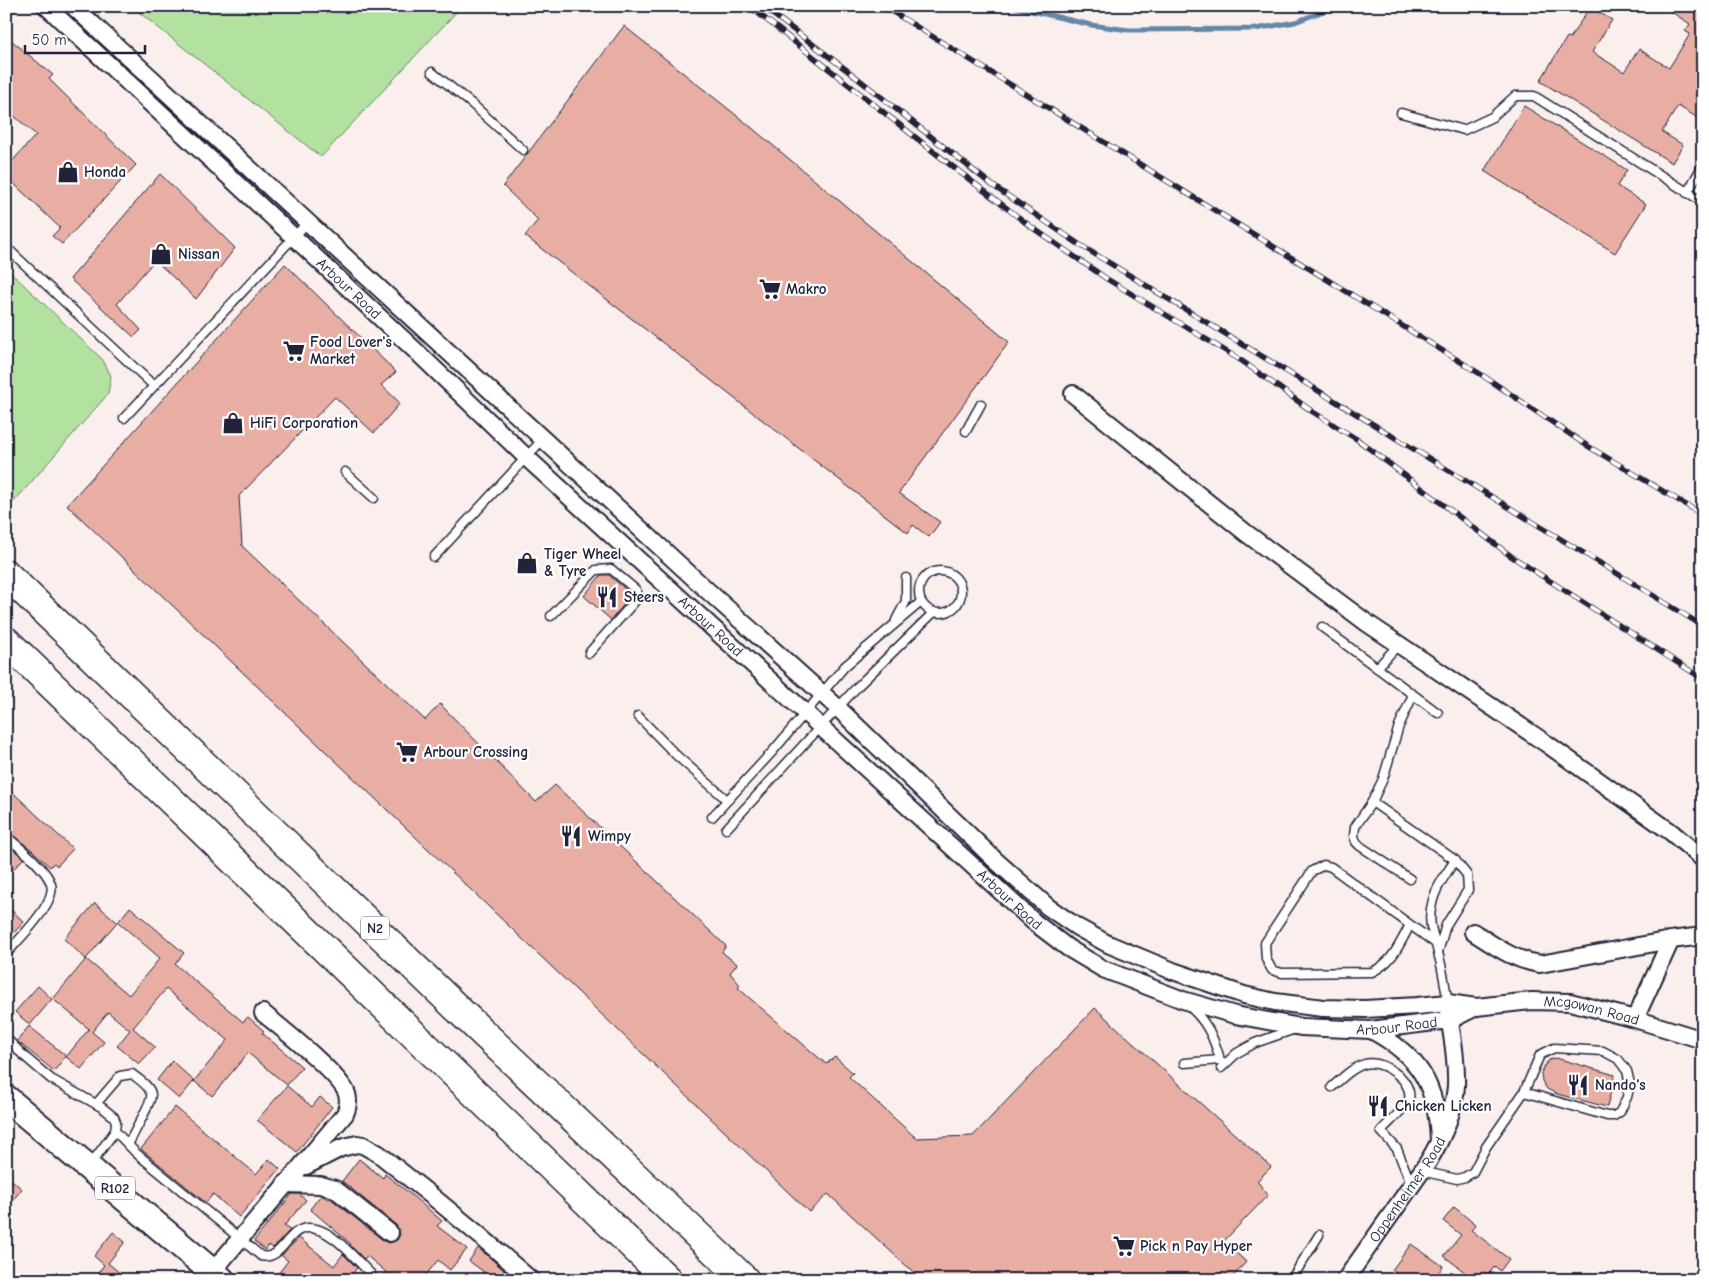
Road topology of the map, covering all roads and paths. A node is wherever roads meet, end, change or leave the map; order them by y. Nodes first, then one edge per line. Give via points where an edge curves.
1 (46, 6) edge
2 (73, 6) edge
3 (432, 72) dead end
4 (1401, 113) dead end
5 (523, 150) dead end
6 (1703, 165) edge
7 (1687, 193) junction
8 (1703, 202) edge
9 (307, 223) junction
10 (294, 237) junction
11 (6, 247) edge
12 (153, 385) junction
13 (1073, 394) dead end
14 (980, 404) dead end
15 (124, 418) dead end
16 (966, 431) dead end
17 (544, 438) junction
18 (526, 457) junction
19 (345, 472) dead end
20 (374, 498) dead end
21 (434, 557) dead end
22 (6, 574) edge
23 (906, 578) dead end
24 (921, 602) junction
25 (934, 612) junction
26 (551, 616) dead end
27 (892, 626) junction
28 (1322, 627) dead end
29 (6, 641) edge
30 (1398, 644) junction
31 (589, 653) dead end
32 (1377, 668) junction
33 (821, 693) junction
34 (1413, 695) junction
35 (838, 708) junction
36 (805, 713) junction
37 (1438, 713) dead end
38 (638, 716) dead end
39 (820, 727) junction
40 (727, 800) junction
41 (1372, 802) junction
42 (712, 817) dead end
43 (726, 829) dead end
44 (6, 836) edge
45 (1455, 860) junction
46 (1703, 860) edge
47 (1410, 879) dead end
48 (1410, 925) junction
49 (1473, 932) dead end
50 (1703, 936) edge
51 (1671, 940) junction
52 (1435, 943) junction
53 (1438, 952) junction
54 (6, 954) edge
55 (1183, 1000) junction
56 (1448, 1002) junction
57 (1476, 1007) junction
58 (263, 1012) dead end
59 (1635, 1019) junction
60 (1450, 1020) junction
61 (1301, 1027) junction
62 (1371, 1030) junction
63 (6, 1038) edge
64 (1703, 1040) edge
65 (1220, 1061) junction
66 (1184, 1064) dead end
67 (1332, 1087) dead end
68 (1524, 1092) junction
69 (6, 1098) edge
70 (96, 1104) junction
71 (115, 1131) junction
72 (128, 1145) junction
73 (1439, 1145) junction
74 (89, 1166) junction
75 (297, 1170) junction
76 (1421, 1171) junction
77 (285, 1184) junction
78 (1412, 1186) junction
79 (390, 1234) dead end
80 (1319, 1235) dead end
81 (240, 1238) junction
82 (370, 1274) dead end
83 (218, 1276) edge
84 (1351, 1278) edge
85 (531, 1280) edge
86 (668, 1280) edge
87 (745, 1280) edge
88 (1291, 1280) edge

1 - 10 street, Arbour Road
2 - 9 street, Arbour Road
3 - 5 lane
4 - 7 lane via 1464,130 1492,117 1515,96 1534,96
6 - 7 lane
7 - 8 lane
9 - 10 lane
9 - 17 street, Arbour Road
10 - 12 lane
10 - 18 street, Arbour Road
11 - 12 lane
12 - 15 lane
13 - 30 street via 1246,533
14 - 16 lane
17 - 18 lane
17 - 33 street, Arbour Road
18 - 21 lane
18 - 36 street, Arbour Road
19 - 20 lane
22 - 87 highway, N2
23 - 27 lane via 906,601
24 - 25 lane
24 - 25 lane via 919,589 926,575 940,570 953,575 960,586 959,600 946,612
24 - 27 lane
25 - 35 lane
26 - 31 lane via 596,570 602,568 611,569 636,590 636,600
27 - 33 lane via 845,666
28 - 32 lane
29 - 86 highway
30 - 32 lane
30 - 46 street via 1547,744 1671,832
32 - 34 lane
33 - 35 street, Arbour Road
33 - 36 lane
34 - 37 lane
34 - 41 lane
35 - 39 lane
35 - 56 street, Arbour Road via 1048,907 1108,944 1173,970 1275,1002 1356,1009
36 - 39 street, Arbour Road
36 - 40 lane
38 - 40 lane
39 - 43 lane
39 - 55 street, Arbour Road via 1034,922 1068,948 1103,969
40 - 42 lane
41 - 45 lane
41 - 47 lane via 1355,827 1356,842
44 - 54 lane via 43,871 51,884 51,895 46,906
45 - 52 lane via 1432,903 1431,933
45 - 53 lane via 1467,875 1468,890 1446,925
48 - 48 lane via 1331,867 1321,865 1312,871 1265,944 1266,959 1272,970 1282,973 1372,972 1389,961
48 - 52 lane
49 - 51 street via 1514,958 1540,964
50 - 51 street
51 - 59 street
52 - 53 lane
53 - 56 lane
55 - 61 street, Arbour Road via 1236,1015
55 - 65 lane via 1208,1026
56 - 57 street, Mcgowan Road
56 - 60 street, Oppenheimer Road
57 - 59 street, Mcgowan Road via 1532,1001 1570,1002
57 - 60 street, Mcgowan Road
58 - 75 street via 336,1077 347,1093 346,1114
59 - 64 street, Mcgowan Road
60 - 62 street, Arbour Road
60 - 73 street, Oppenheimer Road via 1456,1087 1450,1117
61 - 62 street, Arbour Road
61 - 65 lane via 1255,1043
62 - 73 street via 1402,1050 1422,1071 1433,1096
63 - 70 lane via 51,1079
65 - 66 lane
67 - 78 lane via 1352,1070 1378,1062 1402,1078 1409,1098 1381,1131 1397,1149
68 - 68 lane via 1540,1055 1554,1048 1603,1051 1618,1059 1630,1084 1628,1097 1614,1116
68 - 76 lane via 1473,1172 1458,1178
69 - 74 main road, R102
70 - 71 lane via 114,1117
70 - 72 lane via 124,1074 132,1074 149,1089 152,1096 149,1105
71 - 72 lane
71 - 74 lane
72 - 81 lane
73 - 76 street, Oppenheimer Road
74 - 83 main road, R102
75 - 77 street
75 - 85 street via 341,1148 363,1145 380,1154
76 - 78 street, Oppenheimer Road
77 - 79 street via 321,1185 335,1189
77 - 81 street
78 - 84 street, Oppenheimer Road
80 - 88 lane
81 - 82 lane via 266,1257 276,1254 299,1230 316,1229 327,1234
81 - 83 street

